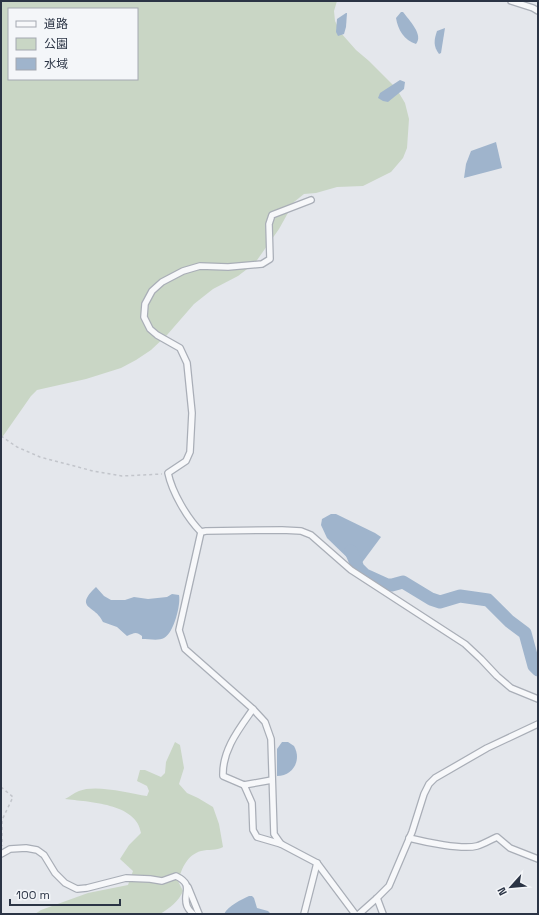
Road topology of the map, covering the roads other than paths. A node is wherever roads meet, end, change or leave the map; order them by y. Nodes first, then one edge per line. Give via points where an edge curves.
1 (511, 1) edge
2 (538, 12) edge
3 (311, 200) dead end
4 (201, 532) junction
5 (538, 699) edge
6 (253, 709) junction
7 (538, 724) edge
8 (272, 780) junction
9 (244, 786) junction
10 (409, 838) junction
11 (281, 844) junction
12 (3, 852) edge
13 (538, 859) edge
14 (317, 864) junction
15 (188, 887) junction
16 (377, 898) junction
17 (193, 914) edge
18 (200, 914) edge
19 (304, 914) edge
20 (355, 914) edge
21 (359, 914) edge
22 (383, 914) edge

1 - 2 street
3 - 4 street via 272,215 269,224 270,259 262,264 200,266 183,270 162,282 152,291 145,304 144,317 150,329 180,348 188,363 192,413 190,452 186,461 168,473 186,512
4 - 5 street via 282,530 301,531 311,535 351,570 465,644 510,688
4 - 6 street via 179,630 185,649
6 - 8 street via 265,722 271,739
6 - 9 street via 231,740 223,765 223,776
7 - 10 street via 487,748 435,778 424,794
8 - 9 street
8 - 11 street via 274,834
9 - 11 street via 252,803 253,830 257,836
10 - 13 street via 428,843 467,847 477,846 497,837 510,848
10 - 16 street via 389,886
11 - 14 street
12 - 15 street via 26,848 36,850 44,855 65,883 77,889 126,878 162,882 176,876
14 - 19 street
14 - 20 street
15 - 17 street via 187,907
15 - 18 street
16 - 21 street
16 - 22 street

